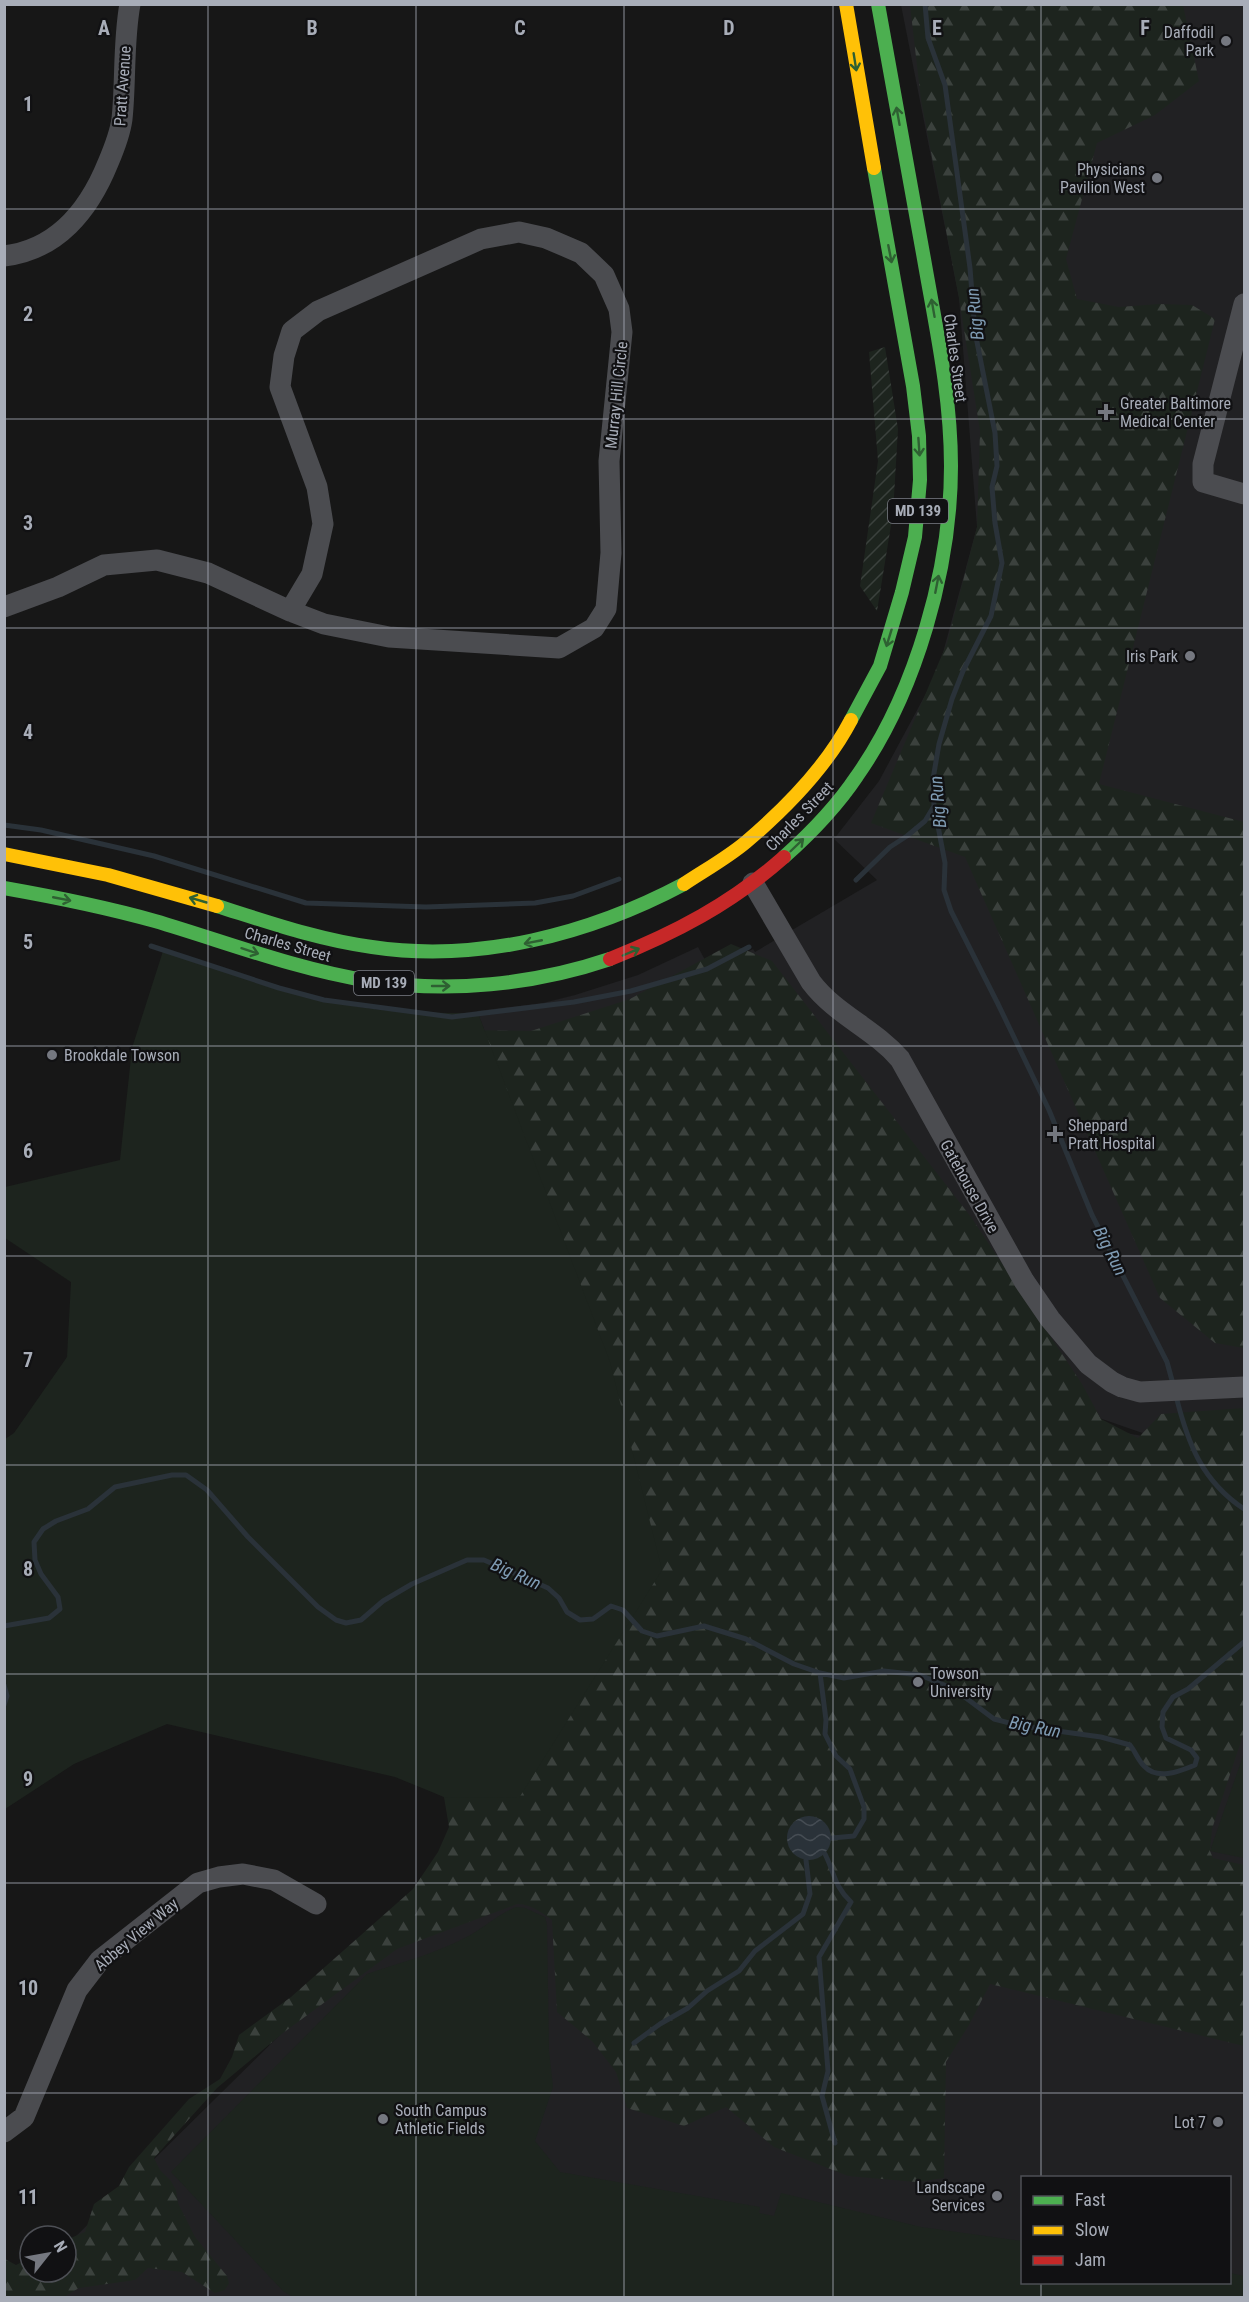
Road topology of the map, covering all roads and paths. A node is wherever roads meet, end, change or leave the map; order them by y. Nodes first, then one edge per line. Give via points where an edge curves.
1 (130, 4) edge
2 (846, 4) edge
3 (878, 4) edge
4 (4, 256) edge
5 (1245, 304) edge
6 (1245, 494) edge
7 (4, 607) edge
8 (290, 611) junction
9 (858, 708) junction
10 (855, 742) dead end
11 (4, 854) edge
12 (761, 856) dead end
13 (753, 883) junction
14 (726, 885) dead end
15 (4, 888) edge
16 (636, 910) junction
17 (656, 918) dead end
18 (1245, 1387) edge
19 (316, 1904) dead end
20 (4, 2132) edge

1 - 4 street, Pratt Avenue via 122,122 102,177 71,225 21,254
2 -> 9 main road, Charles Street / MD 139 via 915,389 921,463 909,571 880,665
13 -> 3 main road, Charles Street / MD 139 via 834,806 861,771 892,716 936,592 949,514 952,465 942,359
5 - 6 street via 1203,464 1203,482
7 - 8 street, Murray Hill Circle via 105,565 157,560 208,573
8 - 8 street, Murray Hill Circle via 324,624 389,637 523,646 559,648 594,628 606,609 611,553 609,460 622,332 619,309 604,275 581,254 546,238 519,232 481,239 318,311 292,331 280,387 317,488 323,524 312,574
9 - 10 main road
9 - 16 main road, Charles Street / MD 139 via 813,775 768,822 711,868
16 -> 11 main road, Charles Street / MD 139 via 570,934 520,944 456,951 398,950 337,942 114,876
12 - 13 main road
13 - 14 main road via 739,881
15 -> 13 main road, Charles Street / MD 139 via 126,913 338,976 435,987 521,981 595,965 679,930
13 - 18 street, Gatehouse Drive via 821,995 883,1041 904,1065 1011,1259 1038,1302 1088,1364 1131,1390
16 - 17 main road
19 - 20 street, Abbey View Way via 274,1880 243,1874 198,1883 100,1960 77,1990 24,2117

